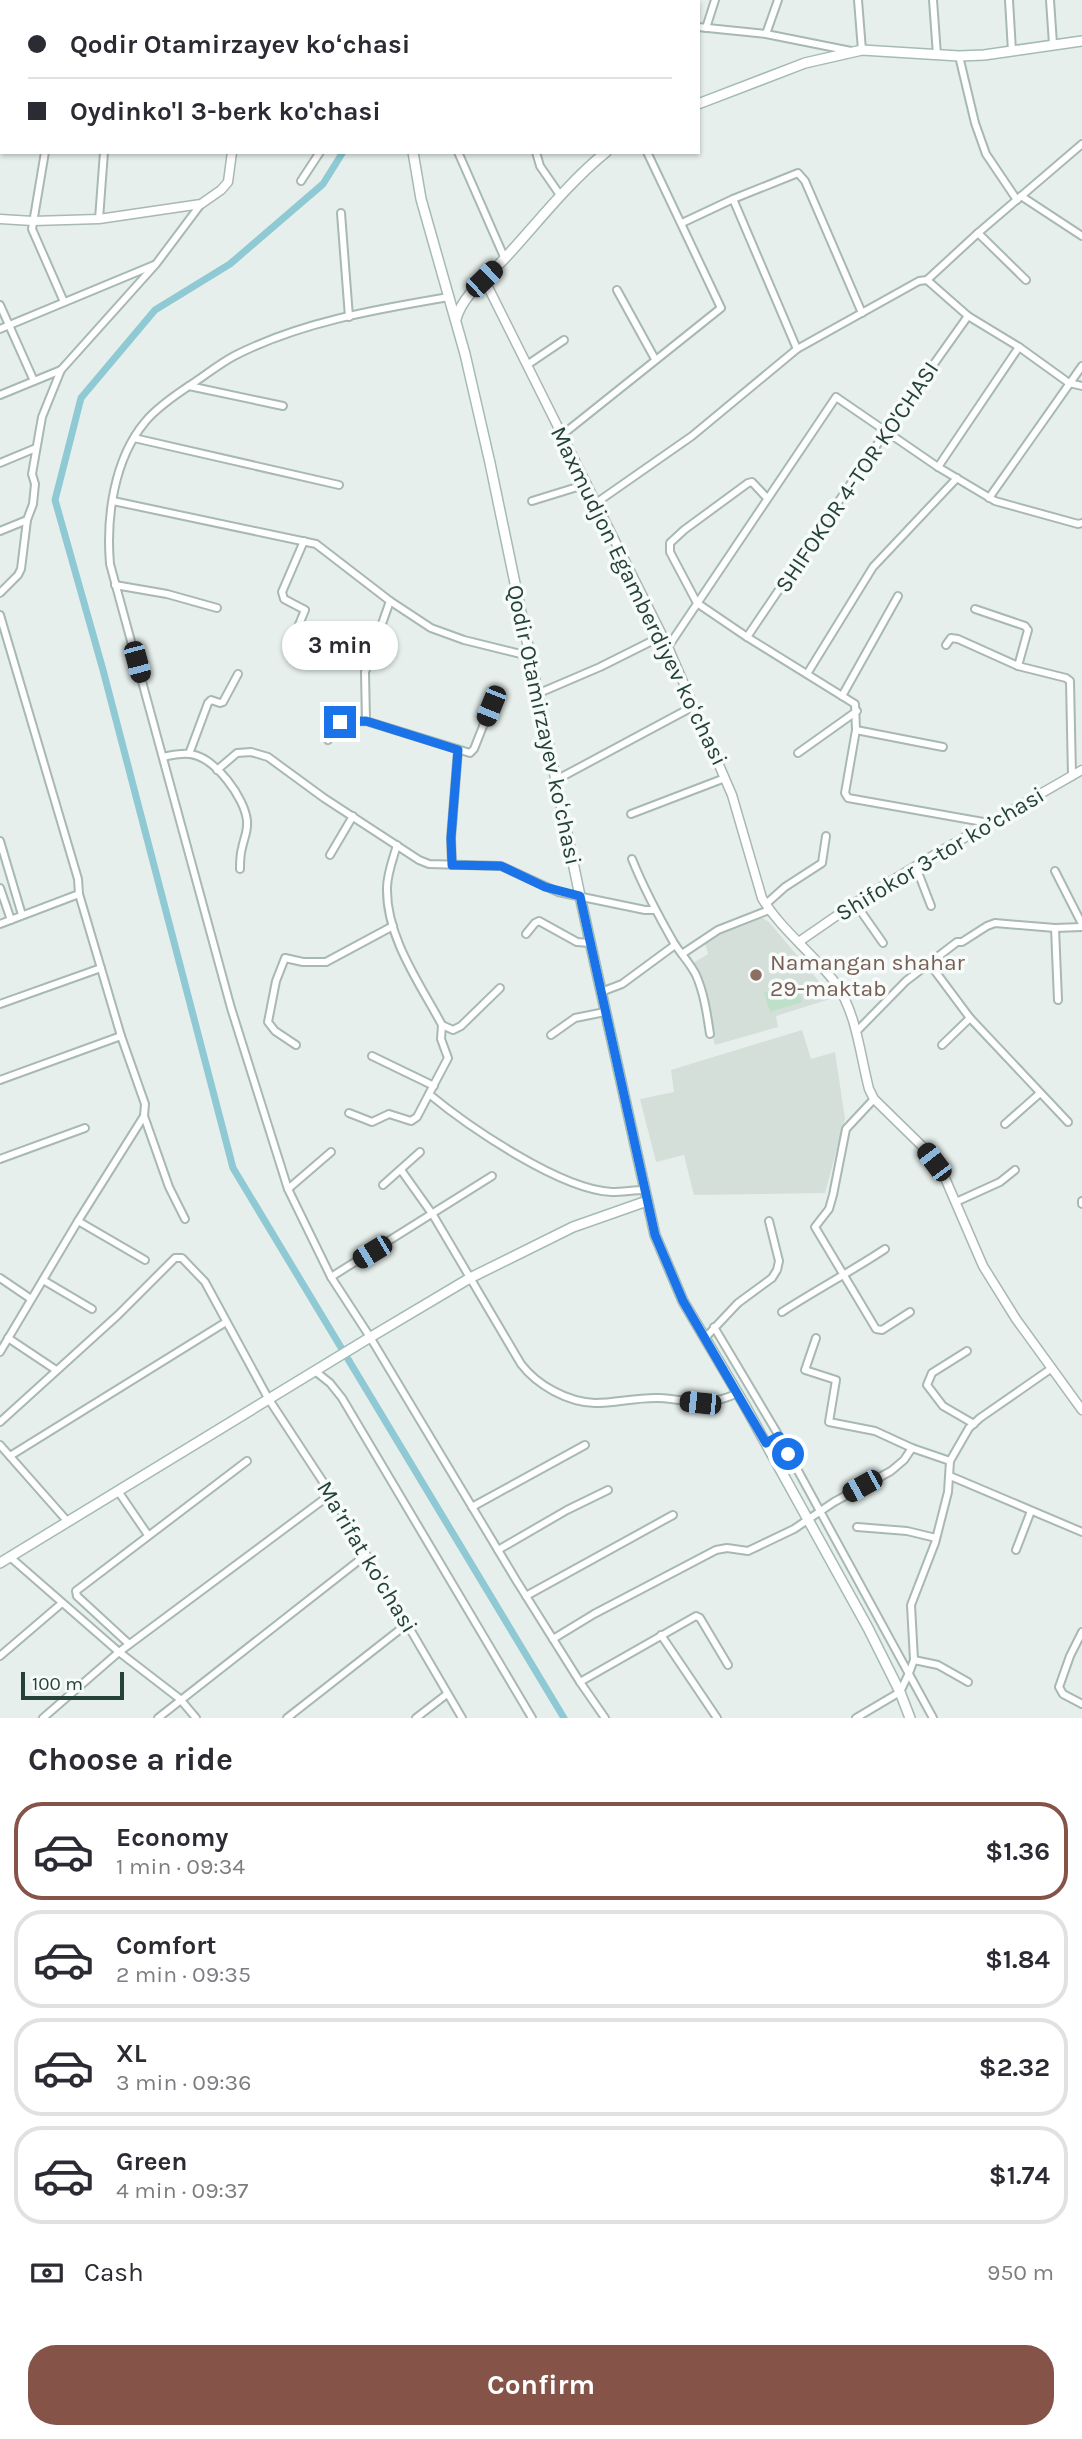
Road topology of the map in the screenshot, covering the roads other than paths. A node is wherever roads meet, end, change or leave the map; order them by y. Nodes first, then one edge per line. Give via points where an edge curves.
1 (715, 0) edge
2 (778, 0) edge
3 (858, 0) edge
4 (933, 0) edge
5 (1009, 0) edge
6 (1050, 0) edge
7 (702, 27) edge
8 (766, 34) junction
9 (1082, 41) edge
10 (1053, 44) junction
11 (858, 51) junction
12 (1012, 51) junction
13 (937, 55) junction
14 (959, 56) junction
15 (700, 103) edge
16 (1082, 144) edge
17 (45, 154) edge
18 (104, 154) edge
19 (232, 154) edge
20 (319, 154) edge
21 (414, 154) edge
22 (459, 154) edge
23 (537, 154) edge
24 (604, 154) edge
25 (648, 154) edge
26 (301, 181) dead end
27 (559, 195) junction
28 (1019, 198) junction
29 (733, 199) junction
30 (201, 204) junction
31 (341, 213) dead end
32 (0, 219) edge
33 (99, 219) junction
34 (33, 221) junction
35 (682, 223) junction
36 (978, 233) junction
37 (1082, 236) edge
38 (505, 259) junction
39 (156, 264) junction
40 (484, 279) junction
41 (1026, 280) dead end
42 (927, 281) junction
43 (617, 290) dead end
44 (449, 297) junction
45 (64, 302) junction
46 (0, 305) edge
47 (862, 313) junction
48 (968, 316) junction
49 (349, 317) junction
50 (456, 321) junction
51 (9, 325) junction
52 (0, 328) edge
53 (564, 340) dead end
54 (1019, 347) junction
55 (797, 349) junction
56 (655, 359) junction
57 (527, 365) junction
58 (1082, 366) edge
59 (61, 370) junction
60 (34, 381) junction
61 (1069, 383) junction
62 (189, 386) junction
63 (1082, 386) edge
64 (0, 395) edge
65 (283, 406) dead end
66 (887, 430) junction
67 (562, 435) junction
68 (134, 438) junction
69 (36, 448) junction
70 (0, 463) edge
71 (938, 467) junction
72 (957, 478) junction
73 (587, 484) junction
74 (339, 485) dead end
75 (767, 498) junction
76 (989, 498) junction
77 (113, 501) junction
78 (532, 501) dead end
79 (596, 503) junction
80 (27, 520) junction
81 (1082, 523) edge
82 (0, 531) edge
83 (304, 541) junction
84 (115, 585) junction
85 (0, 593) edge
86 (898, 596) dead end
87 (390, 601) junction
88 (697, 603) junction
89 (217, 608) dead end
90 (975, 609) dead end
91 (0, 615) edge
92 (662, 636) junction
93 (747, 637) junction
94 (291, 645) dead end
95 (946, 645) dead end
96 (668, 647) junction
97 (529, 656) junction
98 (1018, 666) junction
99 (239, 674) dead end
100 (807, 674) junction
101 (537, 695) junction
102 (842, 696) junction
103 (491, 706) dead end
104 (694, 706) junction
105 (857, 711) junction
106 (366, 721) junction
107 (856, 730) junction
108 (328, 740) dead end
109 (943, 747) dead end
110 (458, 750) junction
111 (798, 752) dead end
112 (189, 754) junction
113 (163, 757) junction
114 (217, 770) junction
115 (1082, 770) edge
116 (1072, 776) junction
117 (725, 778) junction
118 (556, 780) junction
119 (631, 814) dead end
120 (353, 816) junction
121 (991, 823) junction
122 (826, 836) dead end
123 (0, 841) edge
124 (397, 845) junction
125 (330, 855) dead end
126 (632, 859) dead end
127 (452, 865) junction
128 (916, 867) junction
129 (240, 869) dead end
130 (1055, 871) dead end
131 (0, 888) edge
132 (79, 894) junction
133 (580, 896) junction
134 (855, 903) junction
135 (931, 906) dead end
136 (768, 907) junction
137 (654, 910) junction
138 (22, 915) junction
139 (10, 920) junction
140 (0, 924) edge
141 (1082, 925) edge
142 (393, 926) junction
143 (1055, 928) junction
144 (526, 934) dead end
145 (800, 941) junction
146 (590, 943) junction
147 (883, 943) dead end
148 (676, 945) junction
149 (682, 954) junction
150 (929, 963) junction
151 (101, 968) junction
152 (500, 988) dead end
153 (601, 992) junction
154 (1058, 1000) dead end
155 (0, 1004) edge
156 (605, 1012) junction
157 (970, 1018) junction
158 (442, 1025) junction
159 (856, 1032) junction
160 (710, 1034) dead end
161 (551, 1035) dead end
162 (121, 1036) junction
163 (296, 1045) dead end
164 (942, 1045) dead end
165 (372, 1056) dead end
166 (0, 1080) edge
167 (434, 1086) junction
168 (429, 1094) junction
169 (1040, 1094) junction
170 (874, 1099) junction
171 (349, 1113) dead end
172 (145, 1116) junction
173 (1068, 1122) dead end
174 (1005, 1124) dead end
175 (85, 1128) dead end
176 (331, 1152) dead end
177 (420, 1152) dead end
178 (0, 1159) edge
179 (401, 1170) junction
180 (1016, 1170) dead end
181 (492, 1176) dead end
182 (383, 1185) dead end
183 (288, 1189) junction
184 (644, 1189) junction
185 (647, 1201) junction
186 (956, 1202) junction
187 (433, 1215) junction
188 (185, 1219) dead end
189 (78, 1221) junction
190 (769, 1221) dead end
191 (886, 1249) dead end
192 (145, 1260) dead end
193 (844, 1276) junction
194 (331, 1277) junction
195 (0, 1278) edge
196 (470, 1278) junction
197 (43, 1280) junction
198 (31, 1299) junction
199 (92, 1310) dead end
200 (782, 1312) dead end
201 (910, 1312) dead end
202 (226, 1322) junction
203 (714, 1326) junction
204 (8, 1338) junction
205 (705, 1338) junction
206 (816, 1338) dead end
207 (367, 1339) junction
208 (967, 1351) dead end
209 (0, 1352) edge
210 (1052, 1368) junction
211 (318, 1369) junction
212 (57, 1370) junction
213 (738, 1393) junction
214 (755, 1396) junction
215 (268, 1398) junction
216 (744, 1404) junction
217 (1082, 1409) edge
218 (0, 1422) edge
219 (974, 1424) junction
220 (779, 1436) junction
221 (766, 1443) junction
222 (0, 1445) edge
223 (585, 1445) dead end
224 (912, 1448) junction
225 (10, 1456) junction
226 (247, 1461) dead end
227 (950, 1461) junction
228 (798, 1472) junction
229 (950, 1476) junction
230 (786, 1479) junction
231 (608, 1490) dead end
232 (118, 1491) junction
233 (331, 1494) junction
234 (472, 1507) junction
235 (1031, 1511) junction
236 (819, 1512) junction
237 (673, 1515) dead end
238 (807, 1520) junction
239 (68, 1522) junction
240 (857, 1527) dead end
241 (1082, 1532) edge
242 (148, 1535) junction
243 (936, 1538) junction
244 (498, 1550) junction
245 (1016, 1550) dead end
246 (366, 1555) junction
247 (10, 1557) junction
248 (0, 1563) edge
249 (526, 1596) junction
250 (62, 1602) junction
251 (407, 1624) junction
252 (1082, 1632) edge
253 (661, 1635) junction
254 (553, 1639) junction
255 (129, 1644) junction
256 (119, 1651) junction
257 (0, 1656) edge
258 (914, 1660) junction
259 (728, 1665) dead end
260 (909, 1673) junction
261 (580, 1682) junction
262 (968, 1682) dead end
263 (900, 1692) junction
264 (447, 1694) junction
265 (180, 1699) junction
266 (1082, 1704) edge
267 (43, 1718) edge
268 (158, 1718) edge
269 (196, 1718) edge
270 (287, 1718) edge
271 (416, 1718) edge
272 (462, 1718) edge
273 (532, 1718) edge
274 (605, 1718) edge
275 (717, 1718) edge
276 (856, 1718) edge
277 (910, 1718) edge
278 (933, 1718) edge

1 - 7 street
2 - 8 street
3 - 11 street
4 - 13 street
5 - 12 street
6 - 10 street
7 - 8 street
8 - 11 street
9 - 10 main road
10 - 12 main road
11 - 13 main road
11 - 15 main road via 805,63
12 - 14 main road
13 - 14 main road
14 - 28 street via 986,154
16 - 28 street
17 - 34 street
18 - 33 street
19 - 30 street via 228,182
20 - 26 street
21 - 44 main road, Qodir Otamirzayev koʻchasi via 421,200
22 - 38 street
23 - 27 street
24 - 27 main road
25 - 35 street
27 - 38 main road
28 - 36 street
28 - 37 street
29 - 35 street
29 - 47 street via 794,174 802,176
29 - 55 street
30 - 33 street
30 - 39 street
31 - 49 street
32 - 34 street
33 - 34 street
34 - 45 street via 32,232
35 - 56 street via 721,308
36 - 41 street
36 - 42 street
38 - 40 main road
39 - 45 street
39 - 59 street
40 - 50 main road via 461,306
40 - 57 street, Maxmudjon Egamberdiyev koʻchasi
42 - 47 street via 919,281
42 - 48 street
43 - 56 street
44 - 49 street
44 - 50 main road, Qodir Otamirzayev koʻchasi
45 - 51 street
46 - 51 street
47 - 55 street
48 - 54 street
48 - 66 street, SHIFOKOR 4-TOR KO'CHASI
49 - 62 street via 233,356
50 - 97 main road, Qodir Otamirzayev koʻchasi
51 - 52 street
51 - 60 street
53 - 57 street
54 - 61 street
54 - 71 street
55 - 79 street via 692,436
56 - 67 street
57 - 67 street, Maxmudjon Egamberdiyev koʻchasi
58 - 61 street
59 - 60 street
59 - 69 street via 45,406
60 - 64 street
61 - 63 street
61 - 76 street
62 - 65 street
62 - 68 street via 145,421
66 - 71 street
66 - 75 street via 836,397
66 - 93 street, SHIFOKOR 4-TOR KO'CHASI
67 - 73 street, Maxmudjon Egamberdiyev koʻchasi
68 - 74 street
68 - 77 street
69 - 70 street
69 - 80 street via 35,488
71 - 72 street
72 - 76 street
72 - 100 street via 873,567
73 - 78 street
73 - 79 street, Maxmudjon Egamberdiyev koʻchasi
75 - 88 street
75 - 88 street via 748,483 670,543 670,552
76 - 81 street
77 - 83 street
77 - 84 street via 109,548
79 - 92 street, Maxmudjon Egamberdiyev koʻchasi
80 - 82 street
80 - 85 street via 21,569
83 - 87 street via 324,549
83 - 94 street via 282,592 284,599 305,610
84 - 89 street
84 - 113 street
86 - 102 street
87 - 97 street via 431,628
87 - 106 street via 365,672
88 - 93 street
88 - 96 street
90 - 98 street via 1025,626 1028,630
91 - 132 street
92 - 96 street, Maxmudjon Egamberdiyev koʻchasi
92 - 101 street
93 - 100 street
95 - 98 street via 951,638 958,639
96 - 104 street, Maxmudjon Egamberdiyev koʻchasi
97 - 101 main road, Qodir Otamirzayev koʻchasi
98 - 116 street via 1070,681
99 - 112 street via 223,702 208,703
100 - 102 street
101 - 118 main road, Qodir Otamirzayev koʻchasi
102 - 105 street via 855,704
103 - 110 street via 473,752
104 - 117 street, Maxmudjon Egamberdiyev koʻchasi
104 - 118 street
105 - 107 street
105 - 111 street
106 - 108 street via 340,722
106 - 110 street
107 - 109 street
107 - 121 street via 845,793 848,798
110 - 127 street
112 - 113 street
112 - 114 street
113 - 183 street via 231,1008
114 - 120 street via 237,753 268,757
114 - 129 street via 233,787 247,818
115 - 116 street, Shifokor 3-tor koʼchasi
116 - 121 street, Shifokor 3-tor koʼchasi
117 - 119 street
117 - 136 street, Maxmudjon Egamberdiyev koʻchasi
118 - 133 main road, Qodir Otamirzayev koʻchasi
120 - 124 street
120 - 125 street
121 - 128 street, Shifokor 3-tor koʼchasi
122 - 136 street via 820,866 785,887
123 - 138 street
124 - 127 street via 429,864
124 - 142 street via 387,892
126 - 137 street
127 - 133 street via 501,866 545,887
128 - 134 street, Shifokor 3-tor koʼchasi
128 - 135 street
130 - 141 street
131 - 139 street
132 - 138 street
132 - 151 street
133 - 137 street
133 - 146 main road, Qodir Otamirzayev koʻchasi
134 - 145 street, Shifokor 3-tor koʼchasi
134 - 147 street
136 - 145 street, Maxmudjon Egamberdiyev koʻchasi
136 - 149 street via 718,930
137 - 148 street
138 - 139 street
139 - 140 street
141 - 143 street
142 - 158 street
142 - 163 street via 326,962 285,958 268,1022
143 - 150 street via 995,923
143 - 154 street
144 - 146 street via 539,921 577,942
145 - 159 street, Maxmudjon Egamberdiyev koʻchasi via 836,985
146 - 153 main road, Qodir Otamirzayev koʻchasi
148 - 149 street
148 - 153 street via 622,984
149 - 160 street via 701,987
150 - 157 street
150 - 159 street
151 - 155 street
151 - 162 street
152 - 158 street via 461,1026 453,1030
153 - 156 main road, Qodir Otamirzayev koʻchasi
156 - 161 street via 575,1018
156 - 184 main road, Qodir Otamirzayev koʻchasi
157 - 164 street
157 - 169 street
158 - 167 street via 440,1036 448,1060
159 - 170 street, Maxmudjon Egamberdiyev koʻchasi
162 - 166 street
162 - 172 street
165 - 167 street
167 - 168 street
168 - 171 street via 411,1121 389,1114 372,1122
168 - 184 street via 471,1126 562,1178 611,1192
169 - 173 street
169 - 174 street
170 - 186 street, Maxmudjon Egamberdiyev koʻchasi via 922,1146
170 - 193 street via 846,1129 834,1195 815,1225
172 - 188 street
172 - 189 street
175 - 178 street
176 - 183 street
177 - 179 street
179 - 182 street
179 - 187 street
180 - 186 street
181 - 187 street
183 - 194 street
184 - 185 main road, Qodir Otamirzayev koʻchasi
185 - 196 main road via 573,1227
185 - 205 main road, Qodir Otamirzayev koʻchasi via 670,1273
186 - 210 street, Maxmudjon Egamberdiyev koʻchasi via 983,1266
187 - 194 street
187 - 196 street
189 - 192 street
189 - 197 street
190 - 203 street via 777,1270
191 - 193 street
193 - 200 street
193 - 201 street via 876,1329 882,1330
194 - 207 street
195 - 198 street
196 - 207 main road
196 - 213 street via 527,1371 560,1393 596,1403 657,1398 706,1403
197 - 198 street
197 - 199 street
198 - 204 street
202 - 212 street, Maʼrifat ko'chasi via 205,1282 177,1257
202 - 215 street, Maʼrifat ko'chasi
202 - 225 street
203 - 205 street
203 - 214 street
204 - 209 street
204 - 212 street
205 - 213 main road, Qodir Otamirzayev koʻchasi
206 - 224 street via 805,1370 836,1380 830,1422 875,1431
207 - 211 main road
207 - 234 street
208 - 219 street via 930,1375 927,1385 943,1406
210 - 217 street, Maxmudjon Egamberdiyev koʻchasi
210 - 219 street
211 - 215 main road
211 - 273 street via 342,1398
212 - 218 street
213 - 216 main road, Qodir Otamirzayev koʻchasi
214 - 216 street
214 - 220 street
215 - 232 main road
215 - 233 street, Maʼrifat ko'chasi
216 - 221 main road, Qodir Otamirzayev koʻchasi
219 - 227 street
220 - 221 street
220 - 228 street
221 - 230 main road, Qodir Otamirzayev koʻchasi
222 - 225 street
223 - 234 street
224 - 227 street
224 - 236 street via 891,1471
225 - 239 street
226 - 242 street
227 - 229 street
228 - 230 street
228 - 236 street
229 - 235 street
229 - 243 street
230 - 238 main road, Qodir Otamirzayev koʻchasi
231 - 244 street
232 - 239 main road
232 - 242 street
233 - 246 street, Maʼrifat ko'chasi
233 - 255 street
234 - 244 street
235 - 241 street
235 - 245 street
236 - 238 street
236 - 260 street
237 - 249 street
238 - 254 street via 748,1551 716,1549
238 - 263 main road, Qodir Otamirzayev koʻchasi
239 - 247 main road
240 - 243 street
242 - 255 street via 75,1592
243 - 258 street via 911,1605
244 - 249 street
246 - 251 street, Maʼrifat ko'chasi
246 - 265 street
247 - 248 main road
247 - 250 street
249 - 254 street
250 - 256 street
250 - 257 street
251 - 264 street, Maʼrifat ko'chasi
251 - 270 street
252 - 266 street via 1059,1687
253 - 259 street via 698,1616
253 - 261 street
253 - 275 street
254 - 261 street
255 - 256 street
256 - 265 street
256 - 267 street
258 - 260 street
258 - 262 street via 938,1665
260 - 263 street
260 - 278 street
261 - 274 street
263 - 276 street
263 - 277 main road, Qodir Otamirzayev koʻchasi
264 - 271 street
264 - 272 street, Maʼrifat ko'chasi
265 - 268 street
265 - 269 street

